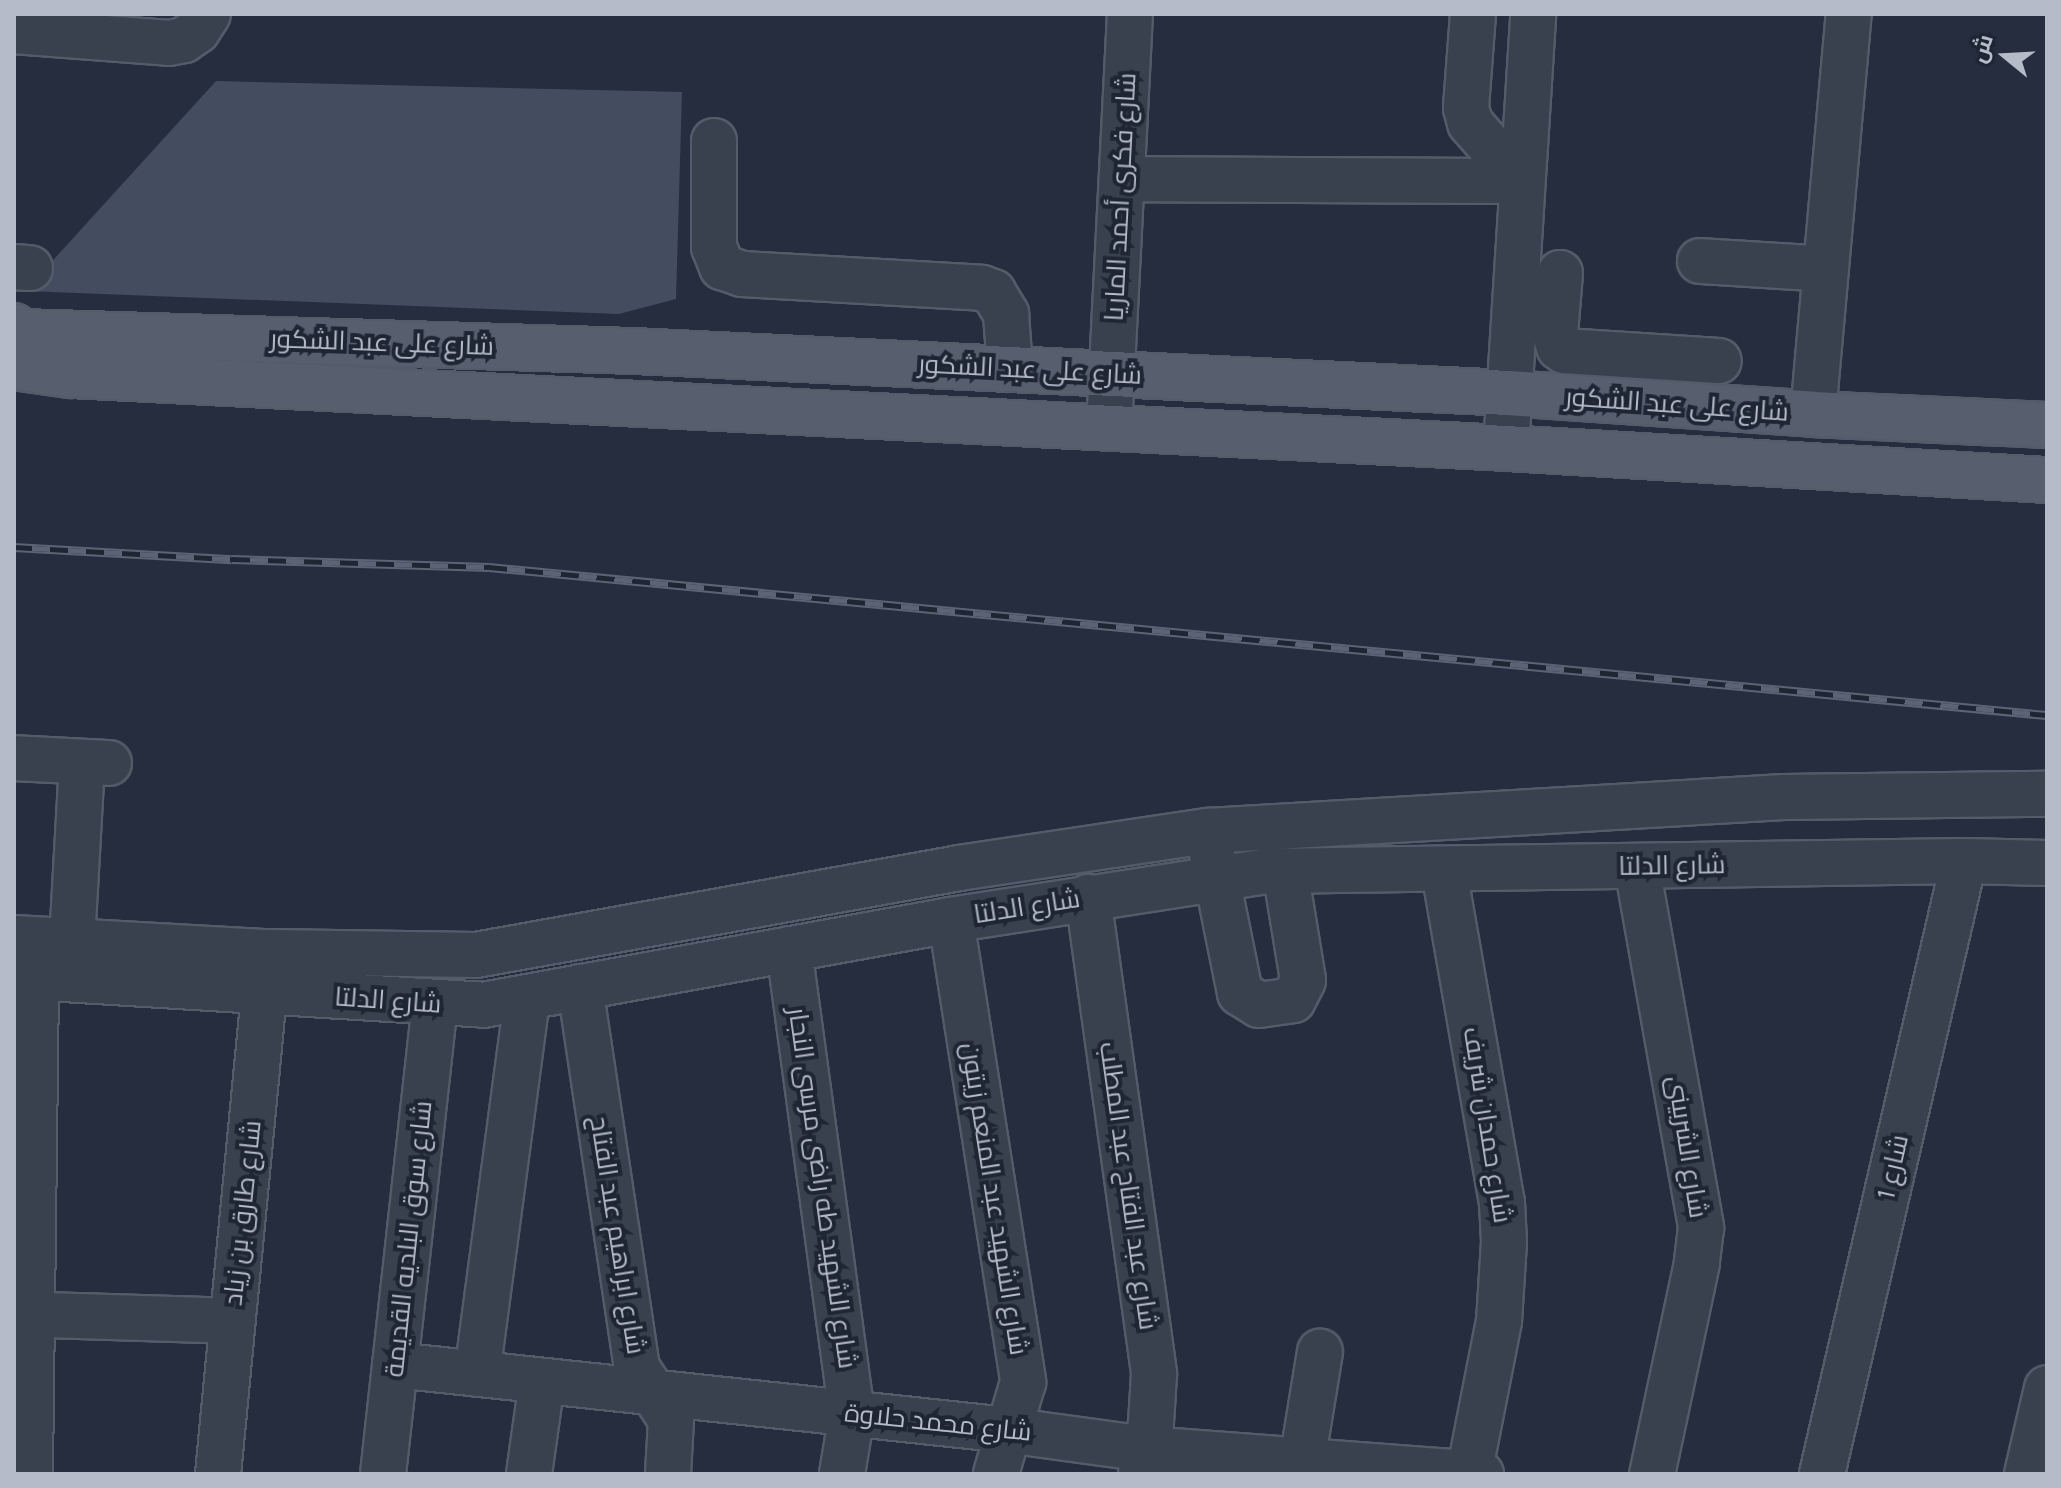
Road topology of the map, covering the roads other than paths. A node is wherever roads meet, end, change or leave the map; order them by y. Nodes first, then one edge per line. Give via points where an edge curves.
1 (208, 14) edge
2 (1130, 14) edge
3 (1473, 14) edge
4 (1533, 14) edge
5 (1849, 14) edge
6 (14, 31) edge
7 (714, 141) dead end
8 (1522, 174) junction
9 (1122, 179) junction
10 (1700, 261) dead end
11 (1826, 269) junction
12 (1560, 273) dead end
13 (1512, 319) junction
14 (1556, 321) junction
15 (14, 326) edge
16 (1719, 361) dead end
17 (14, 367) edge
18 (1010, 369) junction
19 (1112, 374) junction
20 (1508, 393) junction
21 (1813, 414) junction
22 (2047, 425) edge
23 (1109, 428) junction
24 (1506, 448) junction
25 (2047, 480) edge
26 (14, 758) edge
27 (2047, 794) edge
28 (1407, 819) junction
29 (1263, 826) junction
30 (1208, 831) junction
31 (1964, 861) junction
32 (2047, 863) edge
33 (1637, 867) junction
34 (1277, 871) junction
35 (1429, 871) junction
36 (1217, 877) junction
37 (1088, 897) junction
38 (951, 920) junction
39 (14, 938) edge
40 (72, 942) junction
41 (789, 949) junction
42 (267, 972) junction
43 (25, 977) edge
44 (580, 987) junction
45 (527, 997) junction
46 (435, 1004) junction
47 (23, 1314) edge
48 (232, 1321) junction
49 (1320, 1352) dead end
50 (395, 1365) junction
51 (477, 1374) junction
52 (542, 1382) junction
53 (2047, 1388) edge
54 (653, 1393) junction
55 (852, 1414) junction
56 (1007, 1430) junction
57 (1144, 1461) edge
58 (1301, 1466) edge
59 (30, 1474) edge
60 (218, 1474) edge
61 (383, 1474) edge
62 (529, 1474) edge
63 (668, 1474) edge
64 (842, 1474) edge
65 (996, 1474) edge
66 (1473, 1474) edge
67 (1652, 1474) edge
68 (1822, 1474) edge
69 (2027, 1474) edge

1 - 6 street via 197,31 169,43
2 - 9 street, شارع فكرى أحمد الماريا
3 - 8 street via 1466,108 1470,123
4 - 8 street
5 - 11 street
7 - 18 street via 714,247 722,267 742,274 982,288 1002,302
8 - 9 street
8 - 13 street
9 - 19 street, شارع فكرى أحمد الماريا
10 - 11 street
11 - 21 street
12 - 14 street
13 - 14 street
13 - 20 street
14 - 16 street via 1556,341 1570,353
15 - 18 main road, شارع على عبد الشكور via 22,332
17 - 23 main road, شارع على عبد الشكور via 70,375
18 - 19 main road, شارع على عبد الشكور
19 - 20 main road, شارع على عبد الشكور
19 - 23 street, شارع فكرى أحمد الماريا
20 - 21 main road, شارع على عبد الشكور
20 - 24 street
21 - 22 main road, شارع على عبد الشكور
23 - 24 main road, شارع على عبد الشكور
24 - 25 main road, شارع على عبد الشكور
26 - 40 street via 95,762
27 - 28 street, شارع الدلتا via 1784,797
28 - 29 street, شارع الدلتا
28 - 35 street, شارع حمدان شريف
29 - 30 street, شارع الدلتا
29 - 34 street
30 - 36 street
30 - 42 street, شارع الدلتا via 959,868 489,953
31 - 32 street, شارع الدلتا
31 - 33 street, شارع الدلتا
31 - 68 street, شارع 1
33 - 35 street, شارع الدلتا
33 - 67 street, شارع الشربينى via 1701,1228
34 - 35 street, شارع الدلتا
34 - 36 street, شارع الدلتا
34 - 36 street via 1303,980 1293,1000 1266,1006 1253,1004 1240,993
35 - 66 street, شارع حمدان شريف via 1502,1203 1499,1321
36 - 37 street, شارع الدلتا
37 - 38 street, شارع الدلتا
37 - 57 street, شارع عبد الفتاح عبد المطلب via 1154,1374
38 - 41 street, شارع الدلتا
38 - 56 street, شارع الشهيد عبد المنعم زيتون via 1023,1382
39 - 40 street, شارع الدلتا
40 - 42 street, شارع الدلتا
41 - 44 street, شارع الدلتا
41 - 55 street, شارع الشهيد طه راضى مرسى النجار
42 - 43 street, شارع الدلتا
42 - 46 street, شارع الدلتا
42 - 48 street, شارع طارق بن زياد
43 - 47 street
44 - 45 street, شارع الدلتا
44 - 54 street, شارع ابراهيم عبد الفتاح via 637,1368
45 - 46 street, شارع الدلتا via 483,1005
45 - 51 street
46 - 50 street, شارع سوق البلديه القديمة
47 - 48 street
47 - 59 street
48 - 60 street, شارع طارق بن زياد
49 - 58 street
50 - 51 street, شارع محمد حلاوة
50 - 61 street, شارع سوق البلديه القديمة
51 - 52 street, شارع محمد حلاوة
52 - 54 street, شارع محمد حلاوة
52 - 62 street
53 - 69 street
54 - 55 street, شارع محمد حلاوة
54 - 63 street, شارع ابراهيم عبد الفتاح via 671,1420
55 - 56 street, شارع محمد حلاوة
55 - 64 street, شارع الشهيد طه راضى مرسى النجار
56 - 57 street, شارع محمد حلاوة
56 - 65 street, شارع الشهيد عبد المنعم زيتون
57 - 58 street, شارع محمد حلاوة
58 - 66 street, شارع محمد حلاوة

